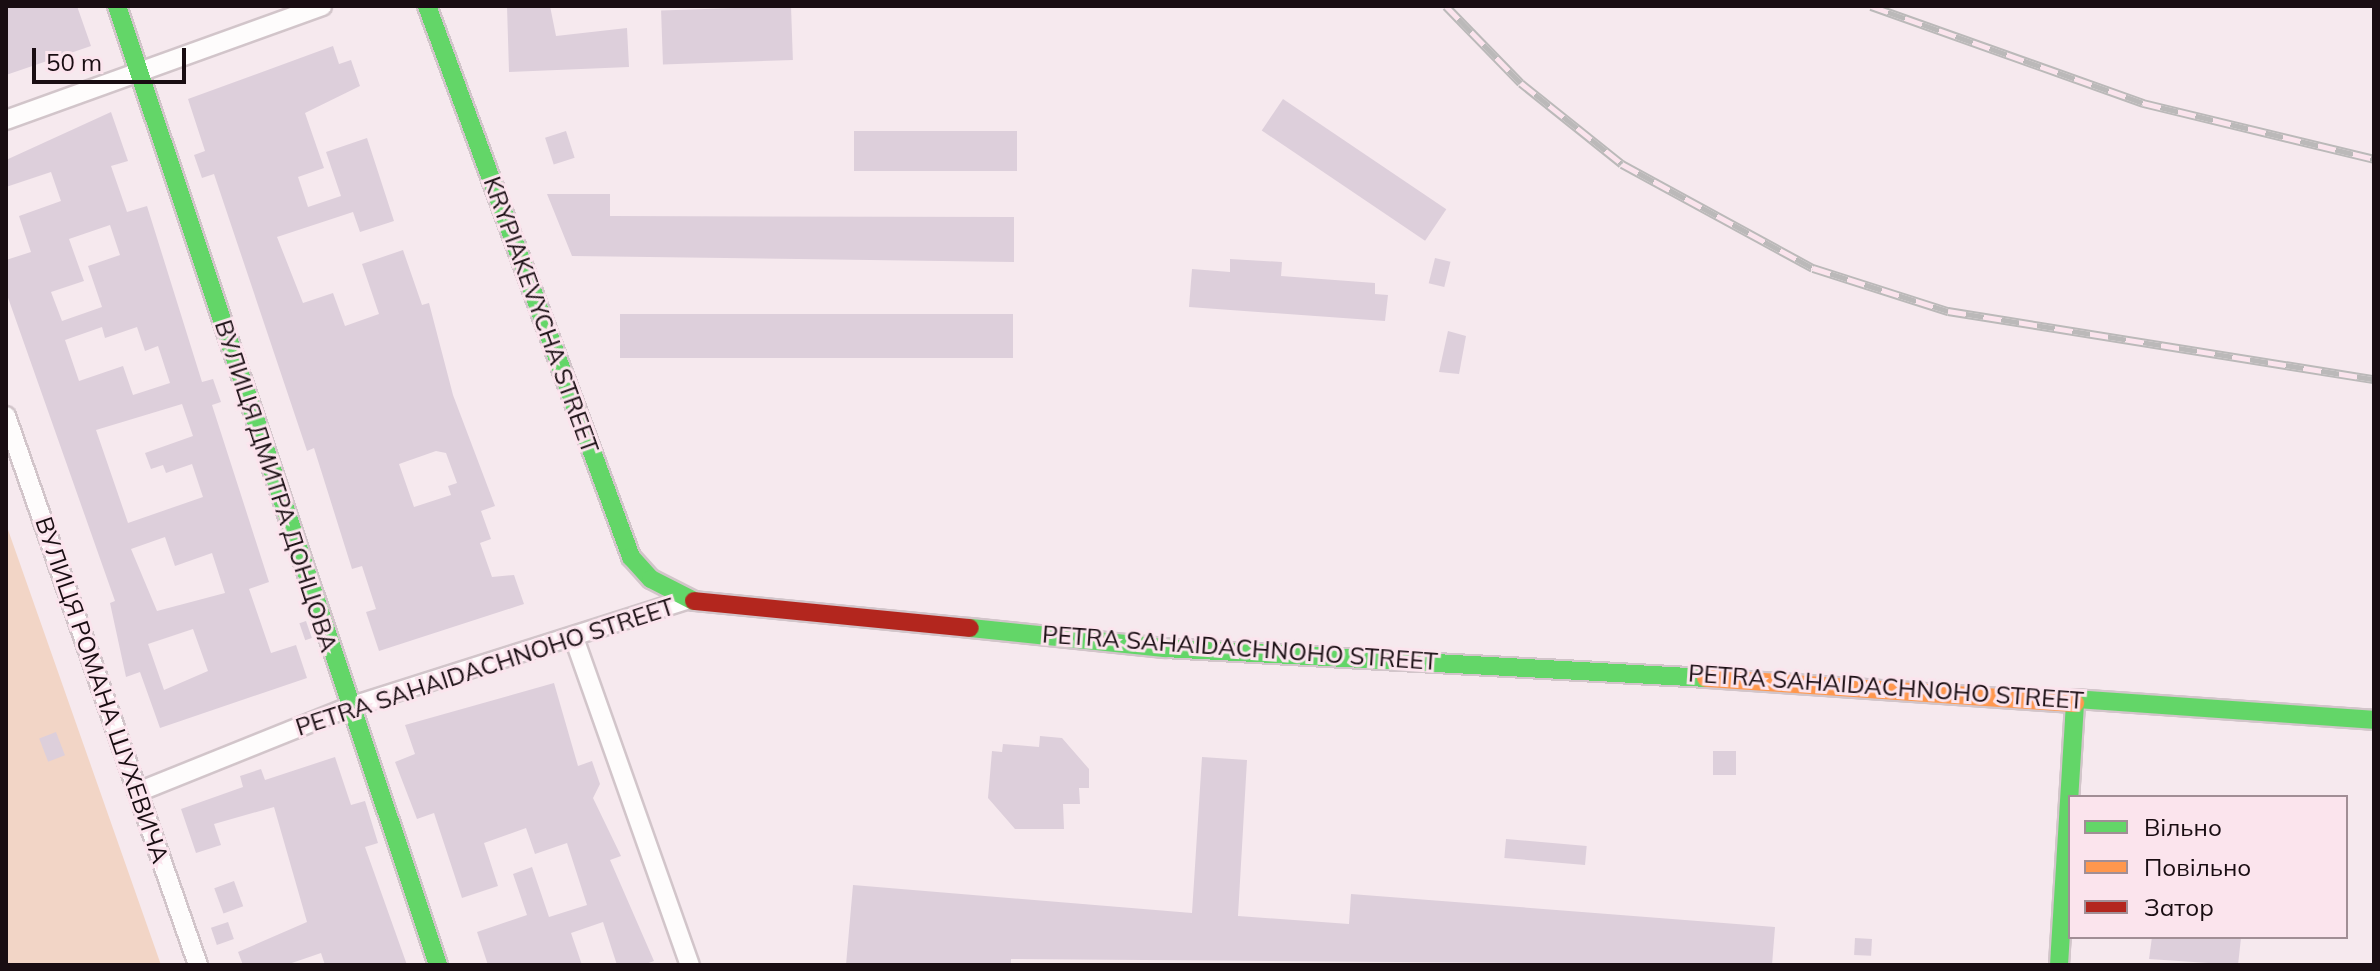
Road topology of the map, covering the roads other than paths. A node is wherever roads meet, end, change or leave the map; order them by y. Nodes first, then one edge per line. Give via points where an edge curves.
1 (117, 6) edge
2 (322, 6) edge
3 (427, 6) edge
4 (139, 69) junction
5 (6, 120) edge
6 (6, 416) edge
7 (687, 600) junction
8 (574, 638) junction
9 (2075, 699) junction
10 (349, 707) junction
11 (2374, 720) edge
12 (138, 792) junction
13 (2069, 795) edge
14 (2068, 815) edge
15 (198, 965) edge
16 (438, 965) edge
17 (690, 965) edge
18 (2059, 965) edge

1 - 4 main road, ВУЛИЦЯ ДМИТРА ДОНЦОВА
2 - 4 street
3 - 7 main road, KRYPIAKEVYCHA STREET via 631,557
4 - 5 street
4 - 10 main road, ВУЛИЦЯ ДМИТРА ДОНЦОВА
6 - 12 street, ВУЛИЦЯ РОМАНА ШУХЕВИЧА
7 - 8 street, PETRA SAHAIDACHNOHO STREET
7 - 9 main road, PETRA SAHAIDACHNOHO STREET via 1165,648
8 - 10 street, PETRA SAHAIDACHNOHO STREET
8 - 17 street
9 - 11 main road, PETRA SAHAIDACHNOHO STREET
9 - 13 main road
10 - 12 street, PETRA SAHAIDACHNOHO STREET
10 - 16 main road, ВУЛИЦЯ ДМИТРА ДОНЦОВА
12 - 15 street, ВУЛИЦЯ РОМАНА ШУХЕВИЧА
14 - 18 main road

